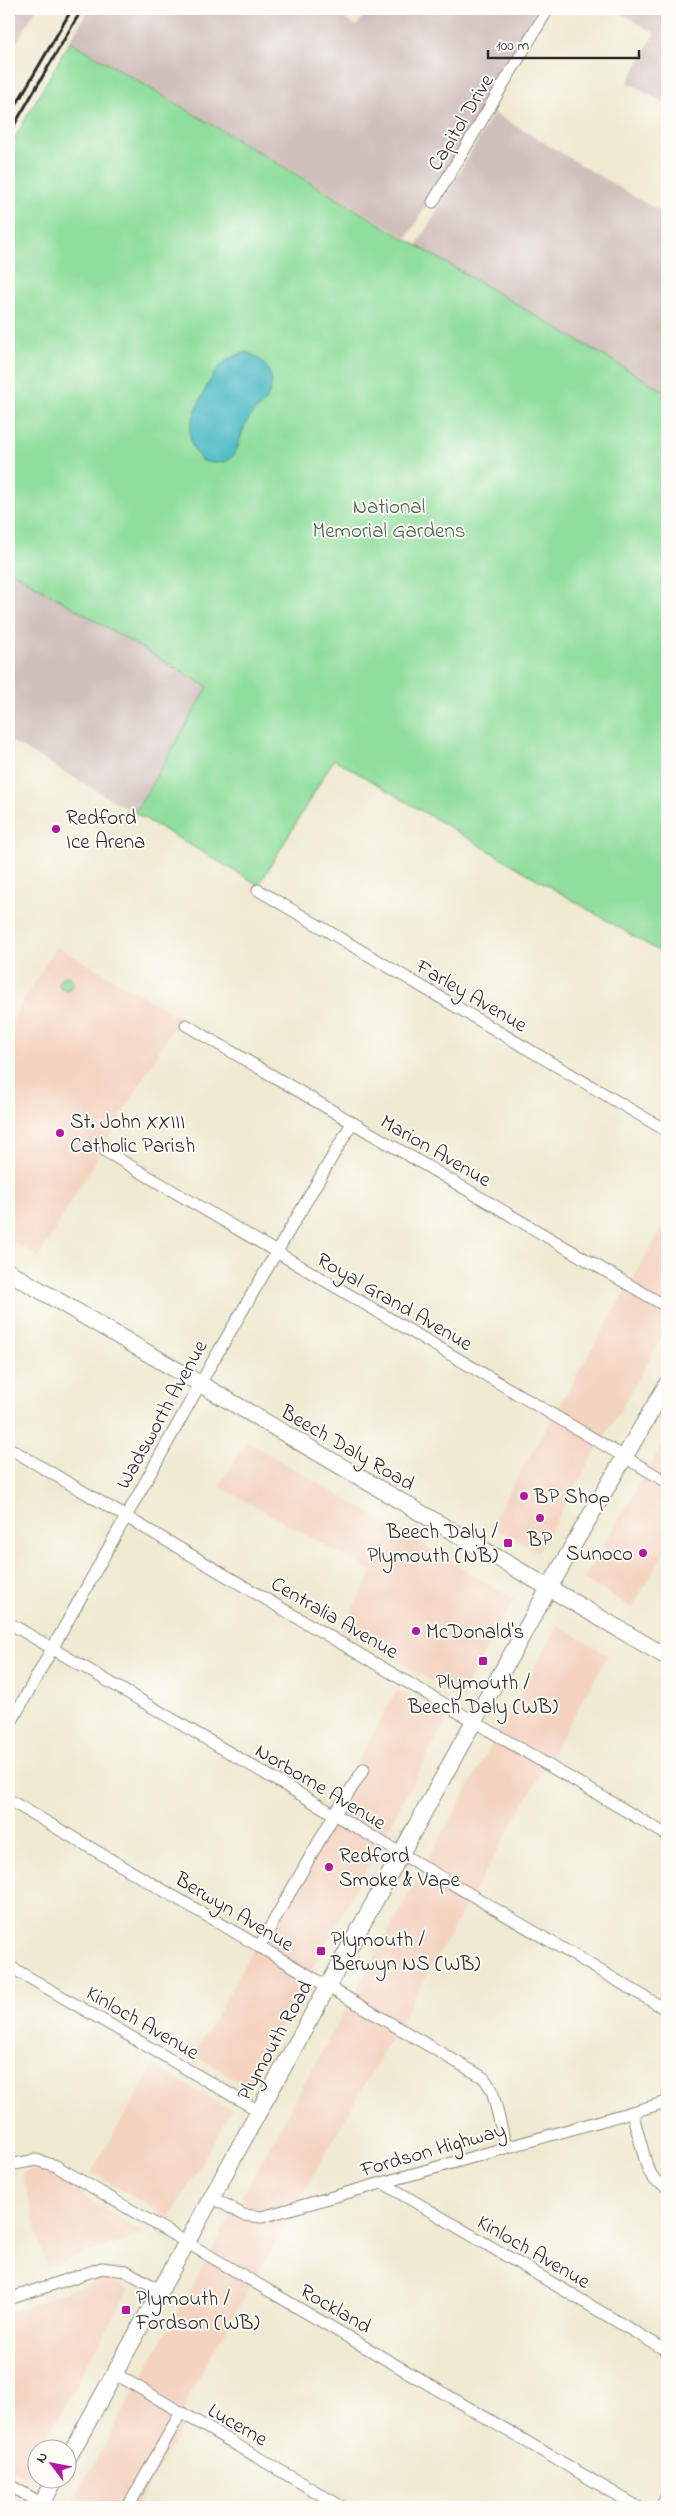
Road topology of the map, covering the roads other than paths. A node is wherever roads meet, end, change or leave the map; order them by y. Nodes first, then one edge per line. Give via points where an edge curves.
1 (548, 9) edge
2 (433, 202) dead end
3 (258, 890) dead end
4 (186, 1025) dead end
5 (352, 1123) junction
6 (667, 1131) edge
7 (105, 1151) dead end
8 (274, 1252) junction
9 (9, 1272) edge
10 (667, 1307) edge
11 (667, 1384) edge
12 (199, 1385) junction
13 (9, 1448) edge
14 (624, 1458) junction
15 (667, 1482) edge
16 (125, 1516) junction
17 (549, 1588) junction
18 (9, 1623) edge
19 (52, 1648) junction
20 (667, 1657) edge
21 (474, 1721) junction
22 (9, 1726) edge
23 (364, 1769) dead end
24 (9, 1800) edge
25 (334, 1815) junction
26 (667, 1834) edge
27 (401, 1854) junction
28 (260, 1947) junction
29 (9, 1966) edge
30 (327, 1987) junction
31 (667, 2010) edge
32 (667, 2102) edge
33 (259, 2111) junction
34 (632, 2112) junction
35 (506, 2147) junction
36 (9, 2165) edge
37 (383, 2183) junction
38 (667, 2187) edge
39 (212, 2197) junction
40 (187, 2243) junction
41 (160, 2290) junction
42 (9, 2299) edge
43 (667, 2351) edge
44 (114, 2373) junction
45 (181, 2412) junction
46 (78, 2440) edge
47 (9, 2485) edge
48 (51, 2488) edge
49 (667, 2496) edge
50 (43, 2506) edge
51 (128, 2507) edge
52 (342, 2507) edge
53 (638, 2507) edge
54 (662, 2507) edge

1 - 2 street, Capitol Drive
3 - 6 street, Farley Avenue
4 - 5 street, Marion Avenue
5 - 8 street, Wadsworth Avenue
5 - 10 street, Marion Avenue
7 - 8 street, Royal Grand Avenue
8 - 12 street, Wadsworth Avenue
8 - 14 street, Royal Grand Avenue
9 - 12 main road, Beech Daly Road
11 - 14 main road, Plymouth Road
12 - 16 street, Wadsworth Avenue
12 - 17 main road, Beech Daly Road
13 - 16 street, Centralia Avenue
14 - 15 street, Royal Grand Avenue
14 - 17 main road, Plymouth Road
16 - 19 street, Wadsworth Avenue
16 - 21 street, Centralia Avenue
17 - 20 main road, Beech Daly Road
17 - 21 main road, Plymouth Road
18 - 19 street, Norborne Avenue
19 - 22 street, Wadsworth Avenue
19 - 25 street, Norborne Avenue
21 - 26 street, Centralia Avenue
21 - 27 main road, Plymouth Road
23 - 25 street
24 - 28 street, Berwyn Avenue
25 - 27 street, Norborne Avenue
25 - 28 street
27 - 30 main road, Plymouth Road
27 - 31 street, Norborne Avenue
28 - 30 street, Berwyn Avenue
29 - 33 street, Kinloch Avenue
30 - 33 main road, Plymouth Road
30 - 35 street, Berwyn Avenue via 484,2078 492,2090
32 - 34 street, Fordson Highway
33 - 39 main road, Plymouth Road
34 - 35 street, Fordson Highway
34 - 38 street via 648,2170 655,2180
35 - 37 street, Fordson Highway
36 - 40 street, Rockland via 36,2160 56,2166
37 - 39 street, Fordson Highway via 256,2218 243,2216
37 - 43 street, Kinloch Avenue
39 - 40 main road, Plymouth Road
40 - 41 main road, Plymouth Road
40 - 53 street, Rockland
41 - 42 street via 126,2271 102,2268
41 - 44 main road, Plymouth Road
44 - 45 street, Lucerne
44 - 46 main road, Plymouth Road
45 - 51 street
45 - 52 street, Lucerne
47 - 50 street
48 - 50 main road
49 - 54 street

